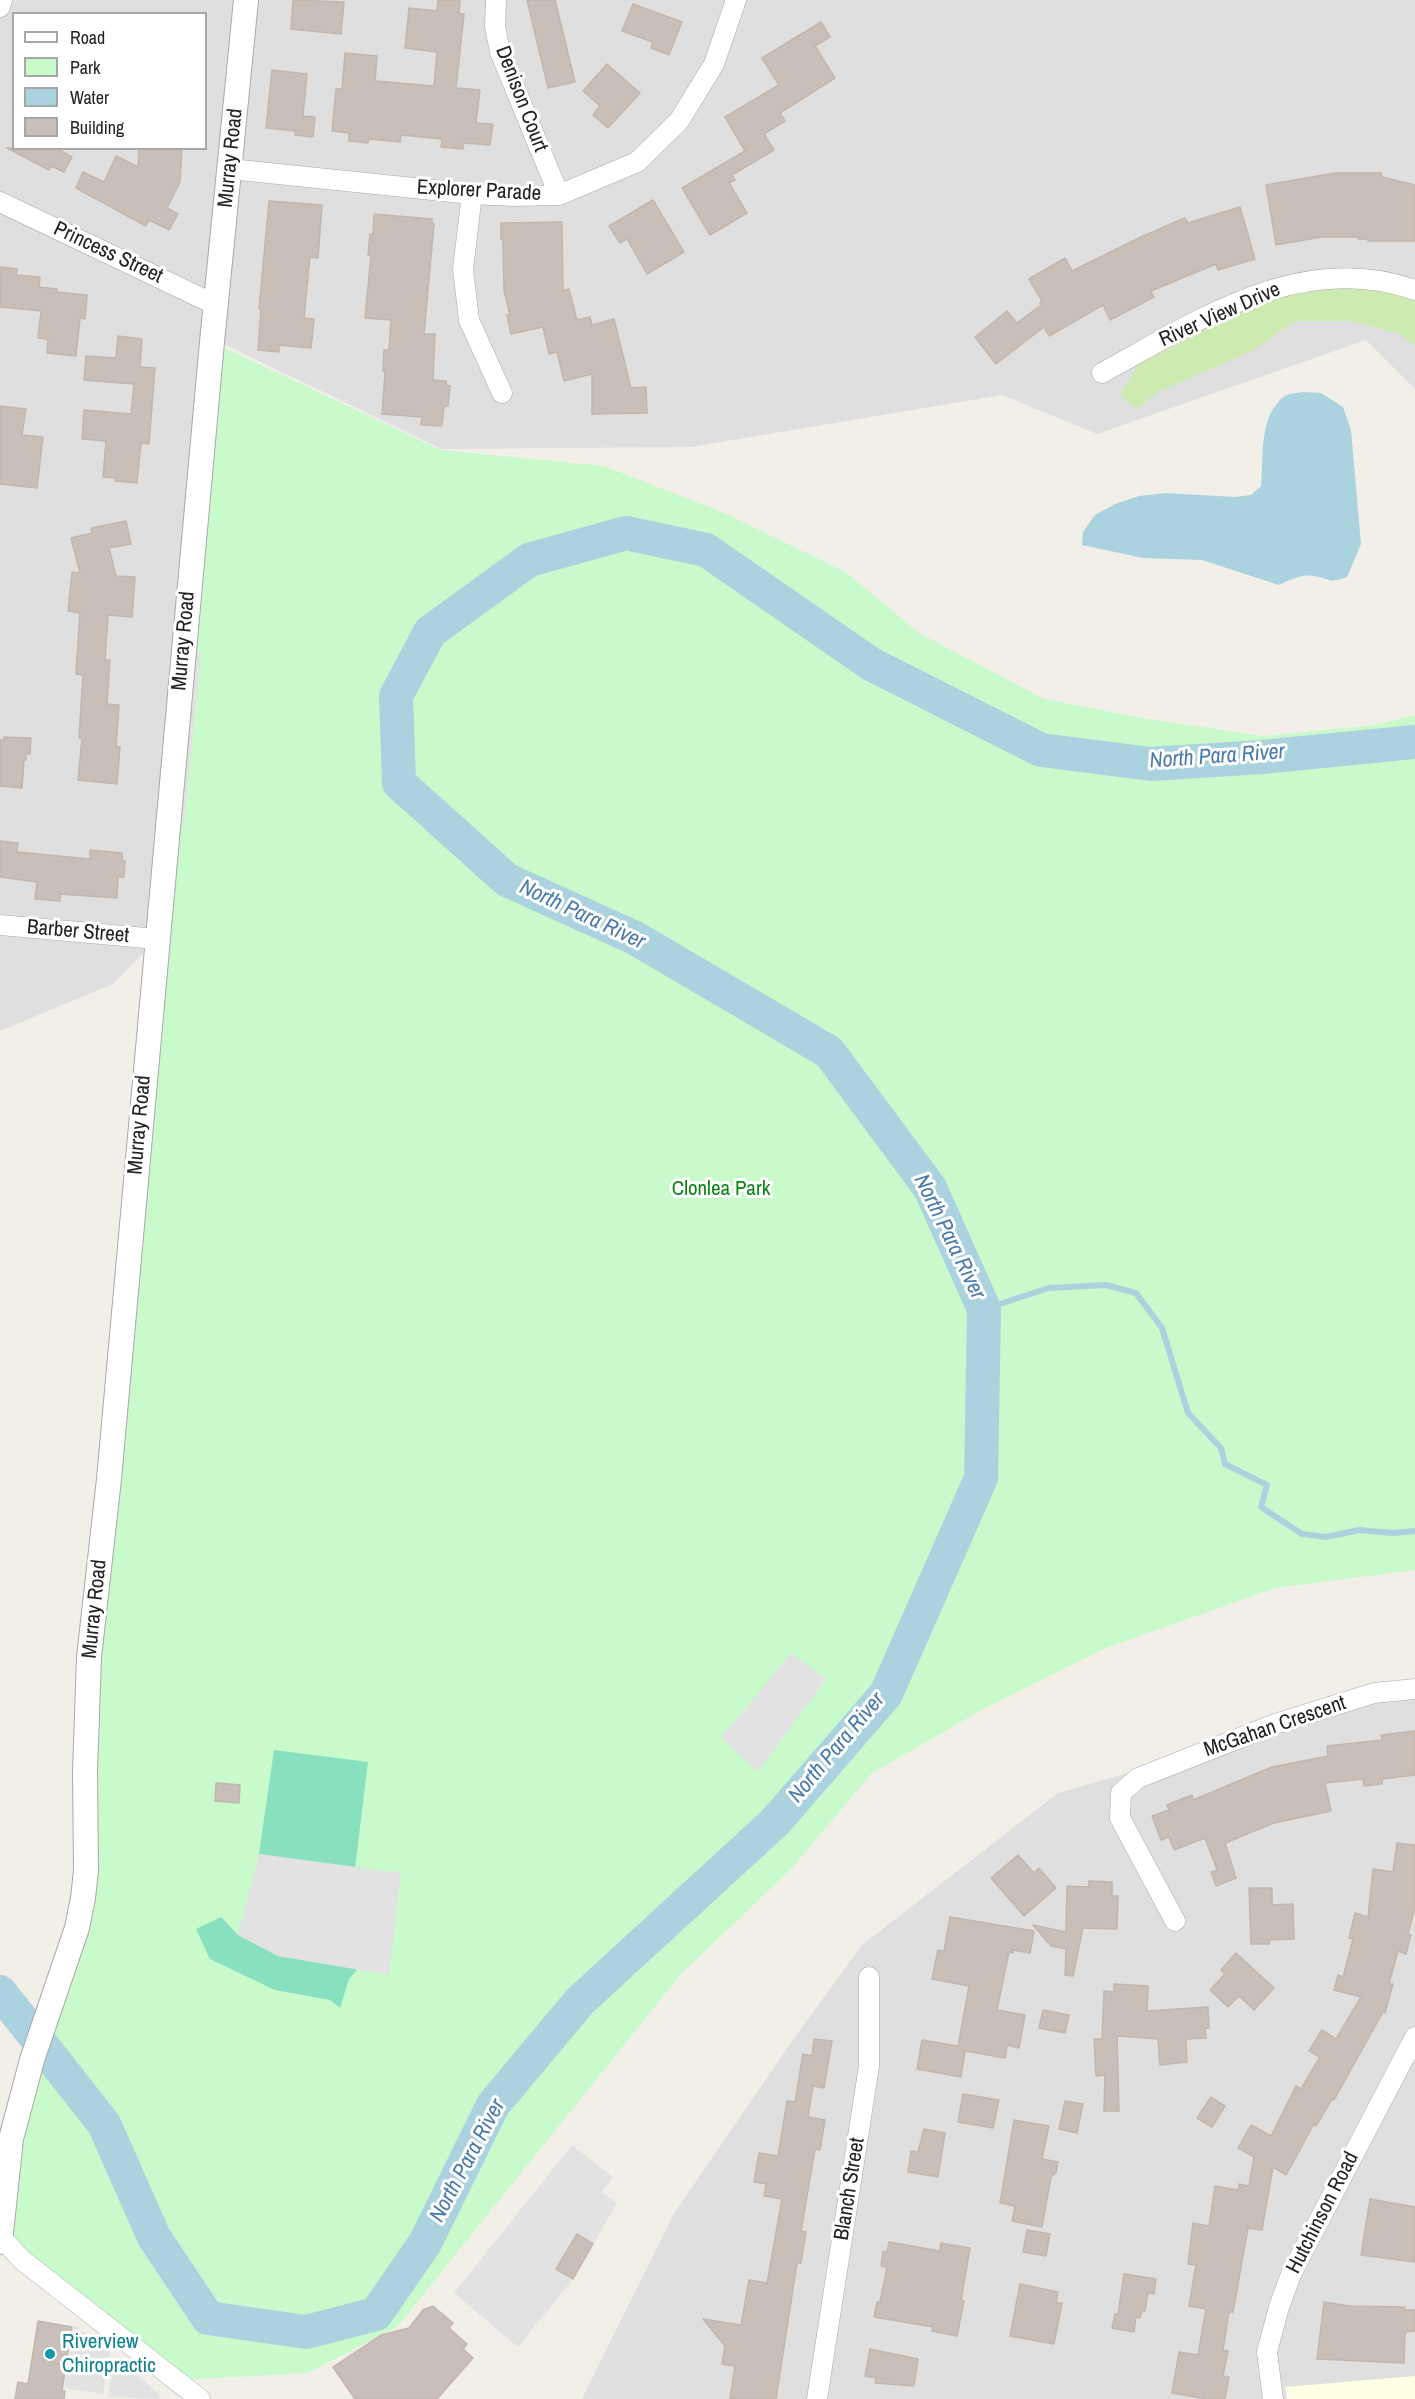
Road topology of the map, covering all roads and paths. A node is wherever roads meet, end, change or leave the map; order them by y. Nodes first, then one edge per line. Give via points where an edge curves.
1 (2, 0) edge
2 (246, 0) edge
3 (496, 0) edge
4 (736, 0) edge
5 (0, 7) edge
6 (230, 169) junction
7 (472, 194) junction
8 (559, 195) junction
9 (0, 202) edge
10 (1415, 290) edge
11 (216, 305) junction
12 (1102, 373) dead end
13 (502, 393) dead end
14 (0, 925) edge
15 (157, 939) junction
16 (1415, 1689) edge
17 (1174, 1921) dead end
18 (869, 1977) dead end
19 (1415, 2037) edge
20 (3, 2181) edge
21 (1, 2237) edge
22 (0, 2242) edge
23 (200, 2399) edge
24 (817, 2399) edge
25 (1273, 2399) edge

1 - 5 street
2 - 6 street, Murray Road
3 - 8 street, Denison Court via 495,27 500,52
4 - 8 street, Explorer Parade via 714,64 679,121 637,162
6 - 7 street, Explorer Parade
6 - 11 street, Murray Road
7 - 8 street, Explorer Parade
7 - 13 street via 463,269 469,320
9 - 11 street, Princess Street
10 - 12 street, River View Drive via 1374,279 1340,276 1291,282 1240,301
11 - 15 street, Murray Road
14 - 15 street, Barber Street
15 - 20 street, Murray Road via 109,1479 89,1657 86,1871 76,1928 32,2060
16 - 17 street, McGahan Crescent via 1374,1693 1275,1724 1138,1778 1121,1793 1120,1818
18 - 24 street, Blanch Street via 869,2066
19 - 25 street, Hutchinson Road via 1291,2274 1267,2352
20 - 21 street, Murray Road
21 - 22 street, Murray Road
21 - 23 street via 22,2260

